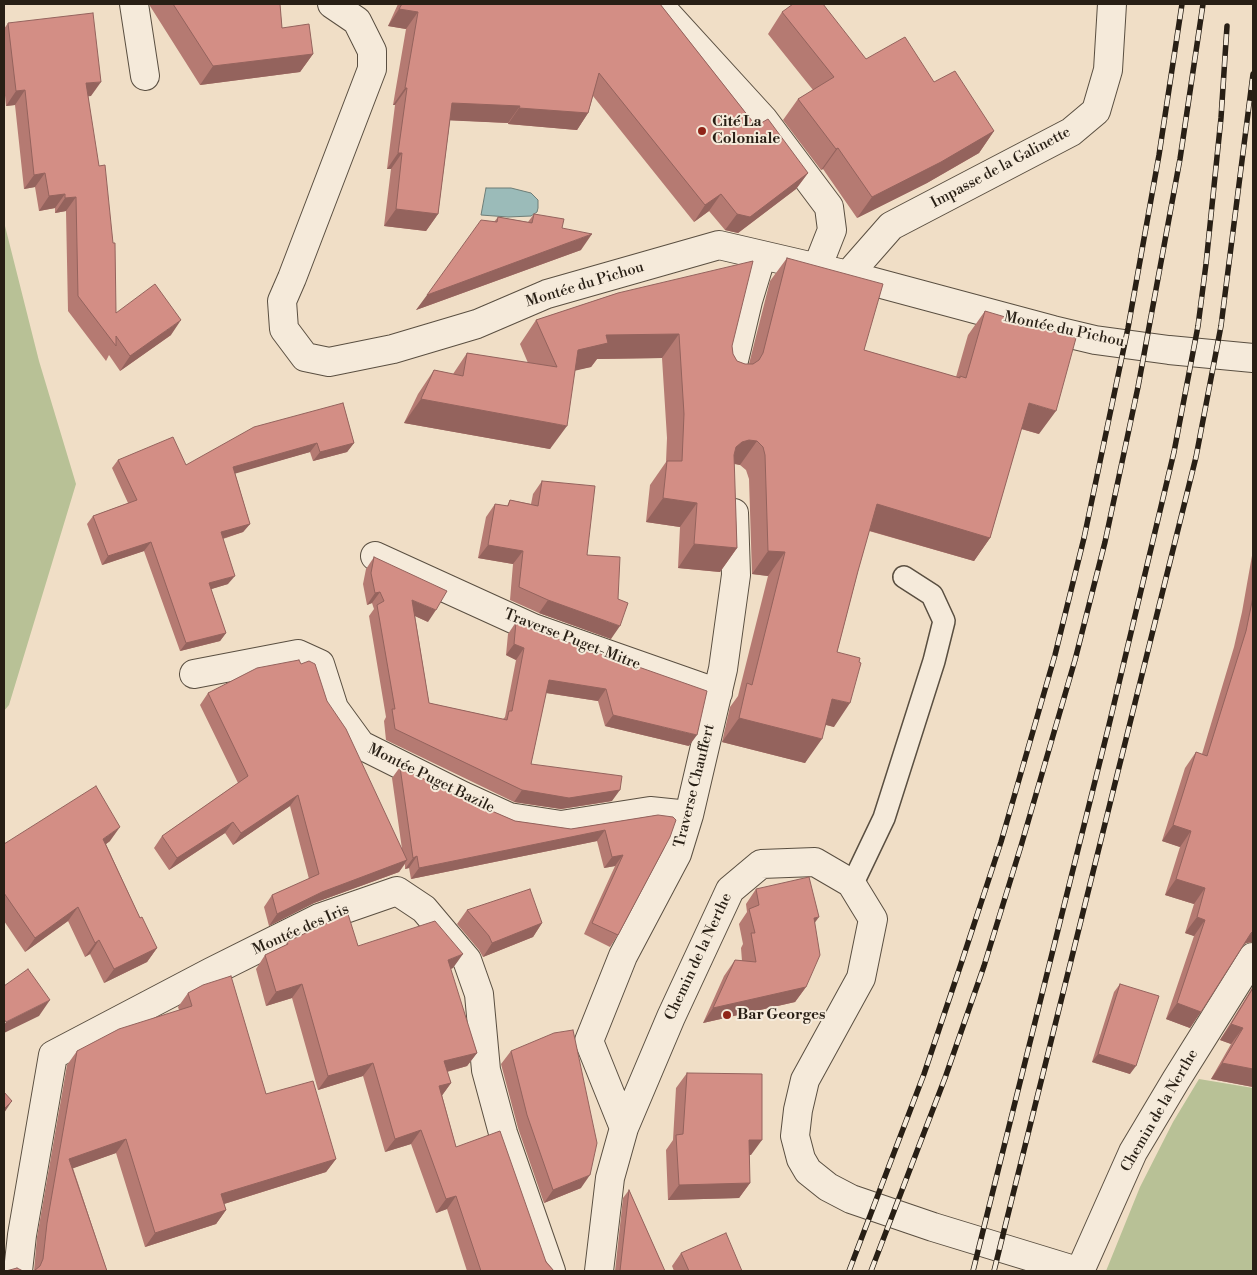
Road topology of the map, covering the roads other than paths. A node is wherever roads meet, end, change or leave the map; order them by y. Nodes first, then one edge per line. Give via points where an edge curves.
1 (134, 4) edge
2 (332, 4) edge
3 (658, 4) edge
4 (1112, 4) edge
5 (145, 76) dead end
6 (762, 255) junction
7 (816, 268) junction
8 (848, 275) junction
9 (1253, 358) edge
10 (731, 373) edge
11 (734, 489) edge
12 (376, 556) edge
13 (904, 577) dead end
14 (194, 674) dead end
15 (718, 693) junction
16 (689, 815) junction
17 (852, 885) junction
18 (1253, 957) edge
19 (624, 1128) junction
20 (18, 1271) edge
21 (551, 1271) edge
22 (599, 1271) edge
23 (1078, 1271) edge

1 - 5 street
2 - 6 street, Montée du Pichou via 358,22 372,51 372,69 282,301 284,329 305,357 329,362 393,349 478,324 547,294 719,245
3 - 7 street via 763,119 829,207 832,230
4 - 8 street, Impasse de la Galinette via 1108,70 1096,111 1071,132 891,226
6 - 7 street, Montée du Pichou
6 - 10 street
7 - 8 street, Montée du Pichou
8 - 9 street, Montée du Pichou via 1094,340
11 - 15 street, Traverse Chauffert via 736,575
12 - 15 street, Traverse Puget-Mitre via 532,628
13 - 17 lane via 932,596 944,621 884,818
14 - 16 street, Montée Puget Bazile via 298,654 320,664 334,708 361,745 509,817 561,825 650,811
15 - 16 street, Traverse Chauffert
16 - 19 street, Traverse Chauffert via 677,854 623,956 589,1041
17 - 19 street, Chemin de la Nerthe via 815,862 761,864 730,890
17 - 23 street, Chemin de la Nerthe via 873,919 861,978 805,1080 795,1136 808,1171 851,1199
18 - 23 street, Chemin de la Nerthe via 1133,1152
19 - 22 street, Chemin de la Nerthe via 610,1178
20 - 21 street, Montée des Iris via 53,1055 319,918 397,891 424,909 467,960 479,994 488,1079 503,1133

